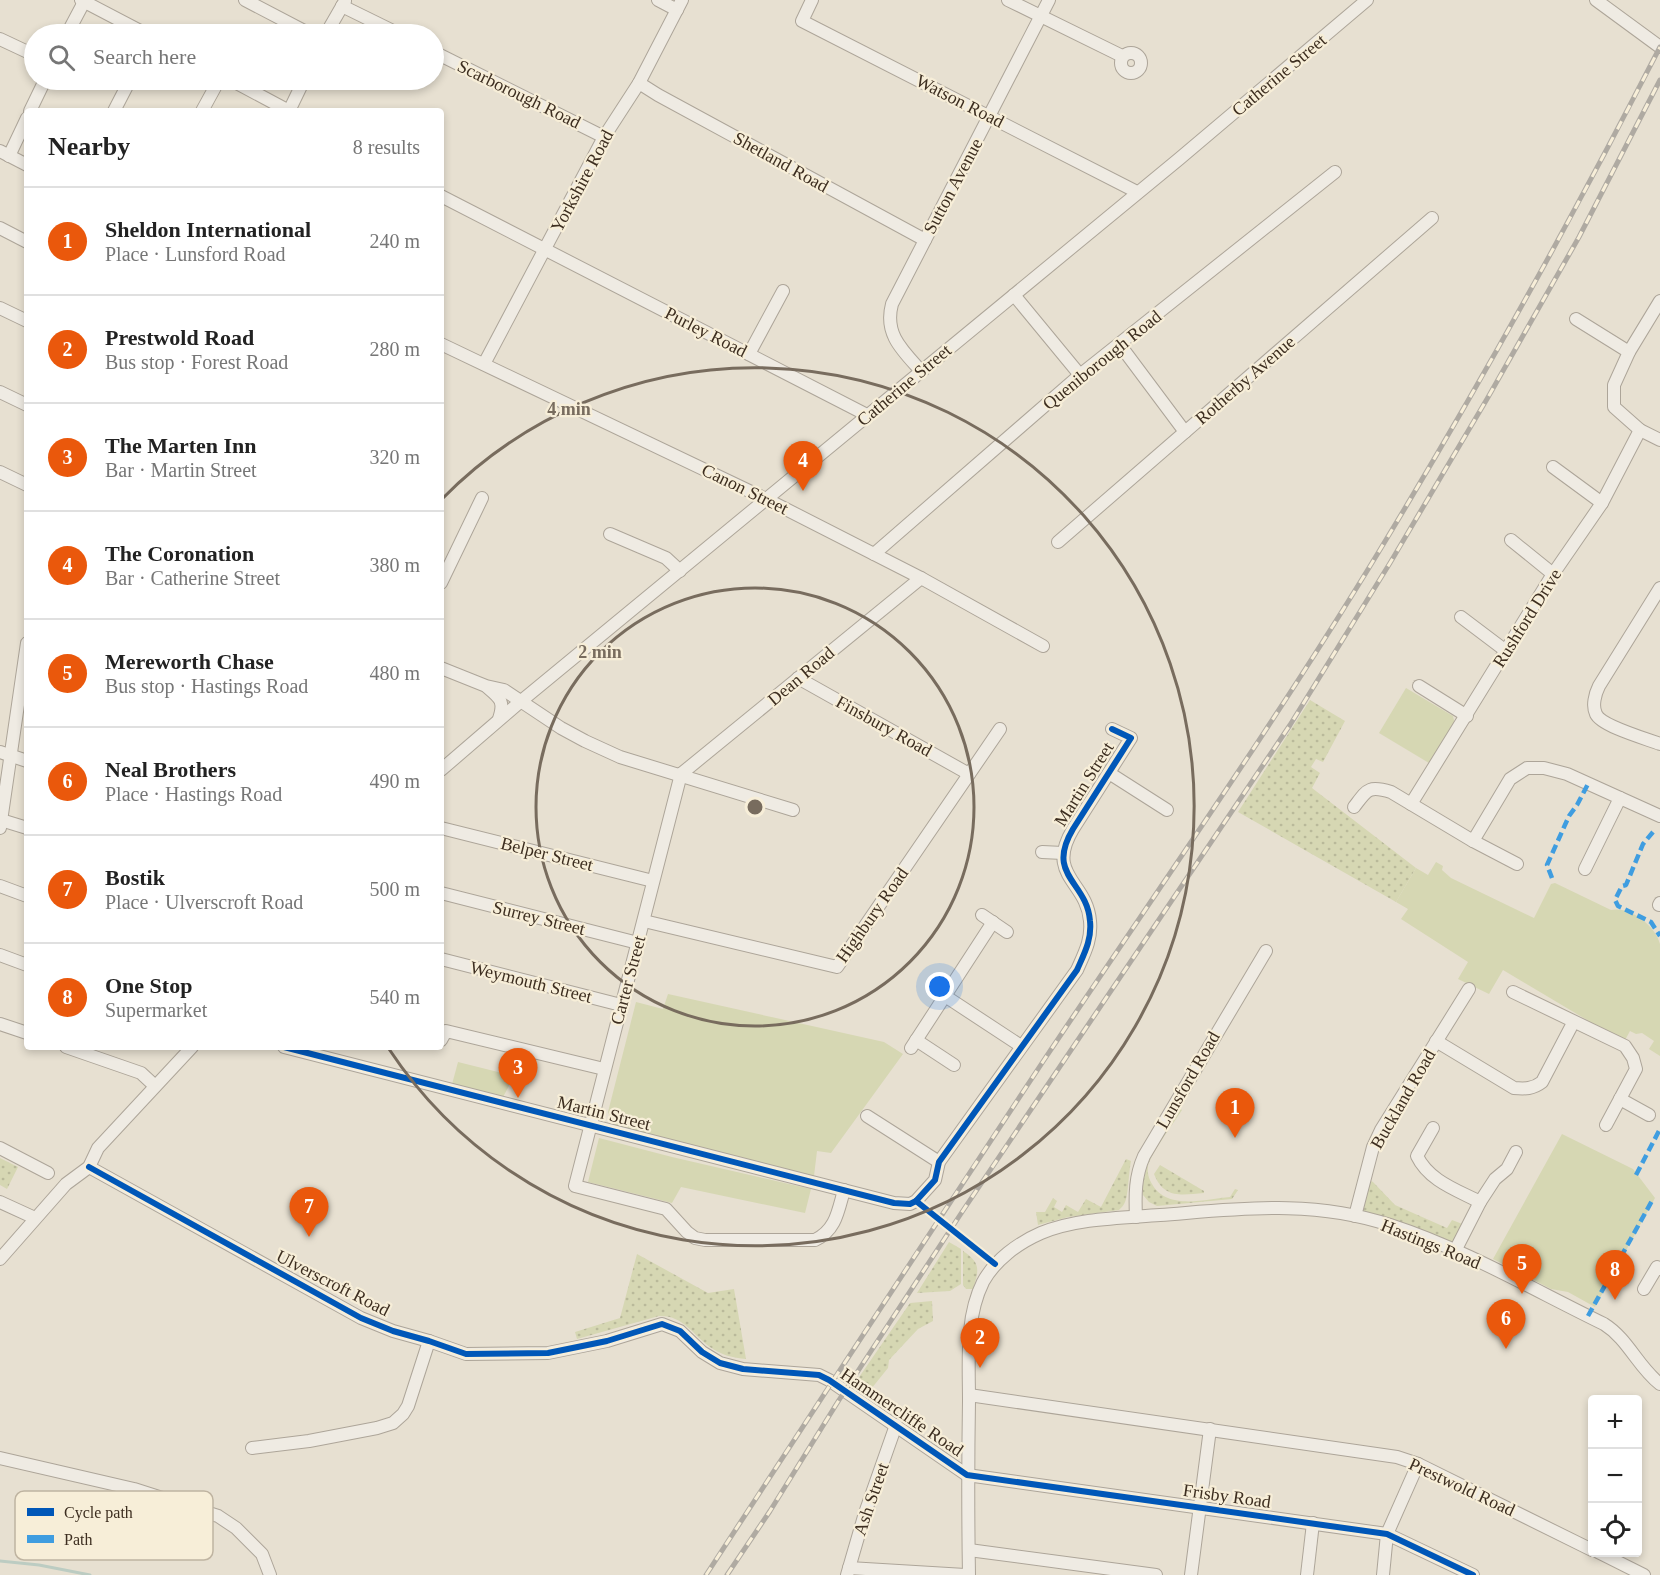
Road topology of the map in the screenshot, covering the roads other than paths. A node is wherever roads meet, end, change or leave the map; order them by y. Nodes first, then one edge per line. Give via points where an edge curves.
1 (245, 0) edge
2 (658, 0) edge
3 (812, 0) edge
4 (1008, 0) edge
5 (1049, 0) edge
6 (82, 1) edge
7 (1366, 1) edge
8 (1600, 1) edge
9 (344, 3) edge
10 (679, 5) edge
11 (1040, 16) junction
12 (72, 24) edge
13 (127, 24) edge
14 (291, 24) edge
15 (332, 24) edge
16 (381, 24) edge
17 (0, 39) edge
18 (1660, 48) edge
19 (24, 51) edge
20 (1122, 56) dead end
21 (444, 57) edge
22 (639, 82) junction
23 (40, 90) edge
24 (125, 90) edge
25 (214, 90) edge
26 (250, 90) edge
27 (299, 90) edge
28 (31, 108) edge
29 (116, 108) edge
30 (204, 108) edge
31 (283, 108) edge
32 (290, 108) edge
33 (989, 116) junction
34 (24, 123) edge
35 (604, 136) junction
36 (4, 153) edge
37 (24, 163) edge
38 (1335, 172) dead end
39 (1137, 192) junction
40 (444, 198) edge
41 (1432, 218) dead end
42 (0, 228) edge
43 (24, 240) edge
44 (925, 240) junction
45 (545, 249) junction
46 (783, 291) dead end
47 (1014, 295) junction
48 (1660, 301) edge
49 (0, 308) edge
50 (24, 320) edge
51 (1576, 320) dead end
52 (444, 345) edge
53 (1120, 345) junction
54 (1629, 352) junction
55 (749, 354) junction
56 (484, 364) junction
57 (921, 371) junction
58 (1080, 375) junction
59 (0, 392) edge
60 (24, 404) edge
61 (867, 416) junction
62 (1640, 430) junction
63 (1185, 432) junction
64 (1660, 440) edge
65 (1553, 467) dead end
66 (0, 472) edge
67 (24, 484) edge
68 (482, 498) dead end
69 (768, 500) junction
70 (1602, 503) junction
71 (610, 534) dead end
72 (1511, 540) dead end
73 (1058, 542) dead end
74 (874, 554) junction
75 (680, 571) junction
76 (1553, 574) junction
77 (444, 577) edge
78 (921, 578) junction
79 (1660, 588) edge
80 (1461, 617) dead end
81 (1043, 646) dead end
82 (1506, 651) junction
83 (24, 658) edge
84 (444, 669) edge
85 (798, 678) junction
86 (486, 686) junction
87 (1419, 686) dead end
88 (520, 702) junction
89 (1467, 716) junction
90 (499, 719) junction
91 (1000, 729) dead end
92 (1112, 729) dead end
93 (1660, 744) edge
94 (5, 754) edge
95 (24, 760) edge
96 (444, 764) edge
97 (1109, 773) junction
98 (681, 774) junction
99 (969, 774) junction
100 (1620, 798) junction
101 (1411, 804) junction
102 (1354, 807) dead end
103 (793, 810) dead end
104 (1167, 810) dead end
105 (1660, 816) edge
106 (1, 824) edge
107 (24, 828) edge
108 (444, 829) edge
109 (1473, 841) junction
110 (1042, 852) dead end
111 (1063, 853) junction
112 (1517, 864) dead end
113 (1586, 869) dead end
114 (653, 881) junction
115 (0, 886) edge
116 (444, 894) edge
117 (24, 895) edge
118 (982, 915) dead end
119 (644, 921) junction
120 (993, 922) junction
121 (1007, 932) dead end
122 (638, 943) junction
123 (1266, 951) dead end
124 (0, 955) edge
125 (444, 960) edge
126 (24, 964) edge
127 (1469, 989) dead end
128 (1513, 992) dead end
129 (945, 996) junction
130 (621, 1005) junction
131 (1573, 1023) junction
132 (0, 1024) edge
133 (24, 1032) edge
134 (444, 1034) edge
135 (1436, 1041) junction
136 (1021, 1046) junction
137 (75, 1050) edge
138 (189, 1050) edge
139 (308, 1050) edge
140 (324, 1052) edge
141 (954, 1065) dead end
142 (604, 1069) junction
143 (155, 1086) junction
144 (1620, 1099) junction
145 (1649, 1115) dead end
146 (867, 1116) dead end
147 (1606, 1125) dead end
148 (591, 1126) junction
149 (1433, 1128) dead end
150 (0, 1148) edge
151 (1516, 1152) dead end
152 (939, 1162) junction
153 (89, 1167) junction
154 (48, 1173) dead end
155 (844, 1191) junction
156 (0, 1202) edge
157 (1480, 1202) junction
158 (1355, 1216) junction
159 (1136, 1217) junction
160 (35, 1218) junction
161 (1455, 1251) junction
162 (0, 1259) edge
163 (1660, 1269) edge
164 (1644, 1288) dead end
165 (429, 1341) junction
166 (819, 1375) joint
167 (1659, 1381) edge
168 (969, 1395) junction
169 (896, 1425) junction
170 (1210, 1429) junction
171 (252, 1448) dead end
172 (0, 1458) edge
173 (1418, 1464) junction
174 (968, 1475) junction
175 (140, 1491) edge
176 (1199, 1507) junction
177 (213, 1514) edge
178 (1313, 1523) junction
179 (1387, 1534) junction
180 (1588, 1548) edge
181 (969, 1550) junction
182 (1608, 1557) edge
183 (848, 1571) edge
184 (270, 1575) edge
185 (967, 1575) edge
186 (1156, 1575) edge
187 (1191, 1575) edge
188 (1307, 1575) edge
189 (1383, 1575) edge
190 (1473, 1575) edge
191 (1644, 1575) edge

1 - 14 street
2 - 10 street
3 - 33 street, Watson Road via 802,21
4 - 11 street
5 - 11 street, Sutton Avenue
6 - 12 street
6 - 13 street
7 - 39 street, Catherine Street
8 - 18 street
9 - 15 street
9 - 16 street
10 - 22 street, Yorkshire Road
11 - 20 street
11 - 33 street, Sutton Avenue
17 - 19 street
21 - 35 street, Scarborough Road
22 - 35 street, Yorkshire Road
22 - 44 street, Shetland Road
23 - 28 street
24 - 29 street
25 - 30 street
26 - 31 street
27 - 32 street
33 - 39 street, Watson Road
33 - 44 street, Sutton Avenue
34 - 36 street
35 - 45 street, Yorkshire Road
36 - 37 street
38 - 53 street, Queniborough Road
39 - 47 street, Catherine Street
40 - 45 street, Purley Road
41 - 63 street, Rotherby Avenue
42 - 43 street
44 - 57 street, Sutton Avenue via 890,314 892,335
45 - 55 street, Purley Road
45 - 56 street, Yorkshire Road
46 - 55 street
47 - 57 street, Catherine Street
47 - 58 street
48 - 54 street
49 - 50 street
51 - 54 street
52 - 56 street, Canon Street
53 - 58 street, Queniborough Road
53 - 63 street
54 - 62 street via 1614,385 1614,407
55 - 61 street, Purley Road
56 - 69 street, Canon Street
57 - 61 street, Catherine Street
58 - 74 street, Queniborough Road
59 - 60 street
61 - 69 street, Catherine Street
62 - 64 street
62 - 70 street, Rushford Drive
63 - 73 street, Rotherby Avenue
65 - 70 street
66 - 67 street
68 - 77 street
69 - 74 street, Canon Street
69 - 75 street, Catherine Street
70 - 76 street, Rushford Drive
71 - 75 street via 666,558
72 - 76 street
74 - 78 street, Canon Street
75 - 88 street, Catherine Street
76 - 82 street, Rushford Drive
78 - 81 street, Canon Street
78 - 85 street, Dean Road
79 - 93 street via 1596,694 1594,712 1599,719
80 - 82 street
82 - 89 street, Rushford Drive
83 - 94 street
84 - 86 street
85 - 98 street, Dean Road
85 - 99 street, Finsbury Road
86 - 88 street via 504,690
86 - 90 street via 501,700
87 - 89 street
88 - 90 street, Catherine Street
88 - 98 street via 620,757
89 - 101 street, Rushford Drive
90 - 96 street, Catherine Street
91 - 99 street, Highbury Road
92 - 97 street, Martin Street via 1131,738
94 - 95 street
94 - 106 street
97 - 104 street
97 - 111 street, Martin Street via 1065,841
98 - 103 street
98 - 114 street, Carter Street
99 - 119 street, Highbury Road via 837,967
100 - 105 street
100 - 109 street via 1567,774 1527,768 1510,779
100 - 113 street
101 - 102 street via 1376,788 1366,791
101 - 109 street
106 - 107 street
108 - 114 street, Belper Street
109 - 112 street
110 - 111 street
111 - 136 street, Martin Street via 1069,878 1088,910 1089,942 1077,970
114 - 119 street, Carter Street
115 - 117 street
116 - 122 street, Surrey Street
118 - 120 street
119 - 122 street, Carter Street
120 - 121 street
120 - 129 street
122 - 130 street, Carter Street
123 - 159 street, Lunsford Road via 1144,1156 1137,1171
124 - 126 street
125 - 130 street, Weymouth Street
127 - 135 street, Buckland Road
128 - 131 street
129 - 136 street
129 - 141 street via 914,1044
130 - 142 street, Carter Street
131 - 135 street via 1542,1082 1525,1089 1514,1088
131 - 144 street via 1625,1046 1633,1058 1636,1069
132 - 133 street
134 - 142 street via 446,1030
135 - 158 street, Buckland Road via 1373,1148
136 - 152 street, Martin Street
137 - 143 street via 141,1073
138 - 143 street
139 - 140 street, Martin Street
140 - 148 street, Martin Street
142 - 148 street, Carter Street
143 - 153 street via 98,1148
144 - 145 street
144 - 147 street
146 - 152 street
148 - 155 street, Martin Street
148 - 155 street, Carter Street via 575,1186 666,1209 695,1238 815,1240 836,1222
149 - 157 street via 1417,1156 1423,1168
150 - 154 street
151 - 157 street
152 - 155 street, Martin Street via 935,1179 910,1204
153 - 160 street via 66,1184
153 - 165 street, Ulverscroft Road via 361,1318
156 - 160 street
157 - 161 street
158 - 159 street, Hastings Road via 1273,1207
158 - 161 street, Hastings Road via 1397,1227
159 - 168 street, Hastings Road via 1090,1221 1042,1232 995,1264 980,1291 972,1319
160 - 162 street
161 - 167 street, Hastings Road via 1604,1324
163 - 164 street via 1657,1267
165 - 166 street, Ulverscroft Road via 466,1354 548,1353 662,1324 680,1331 720,1363 743,1369
165 - 171 street via 408,1406 393,1423 309,1442
166 - 169 street, Hammercliffe Road
168 - 170 street, Prestwold Road
168 - 174 street
169 - 174 street, Hammercliffe Road
169 - 183 street, Ash Street
170 - 173 street, Prestwold Road via 1373,1453
170 - 176 street
172 - 175 street
173 - 179 street
173 - 180 street, Prestwold Road
174 - 176 street, Frisby Road
174 - 181 street
176 - 178 street, Frisby Road
176 - 187 street
177 - 184 street via 242,1533 262,1554
178 - 179 street, Frisby Road
178 - 188 street
179 - 189 street
179 - 190 street, Frisby Road
181 - 185 street
181 - 186 street
182 - 191 street
183 - 185 street

